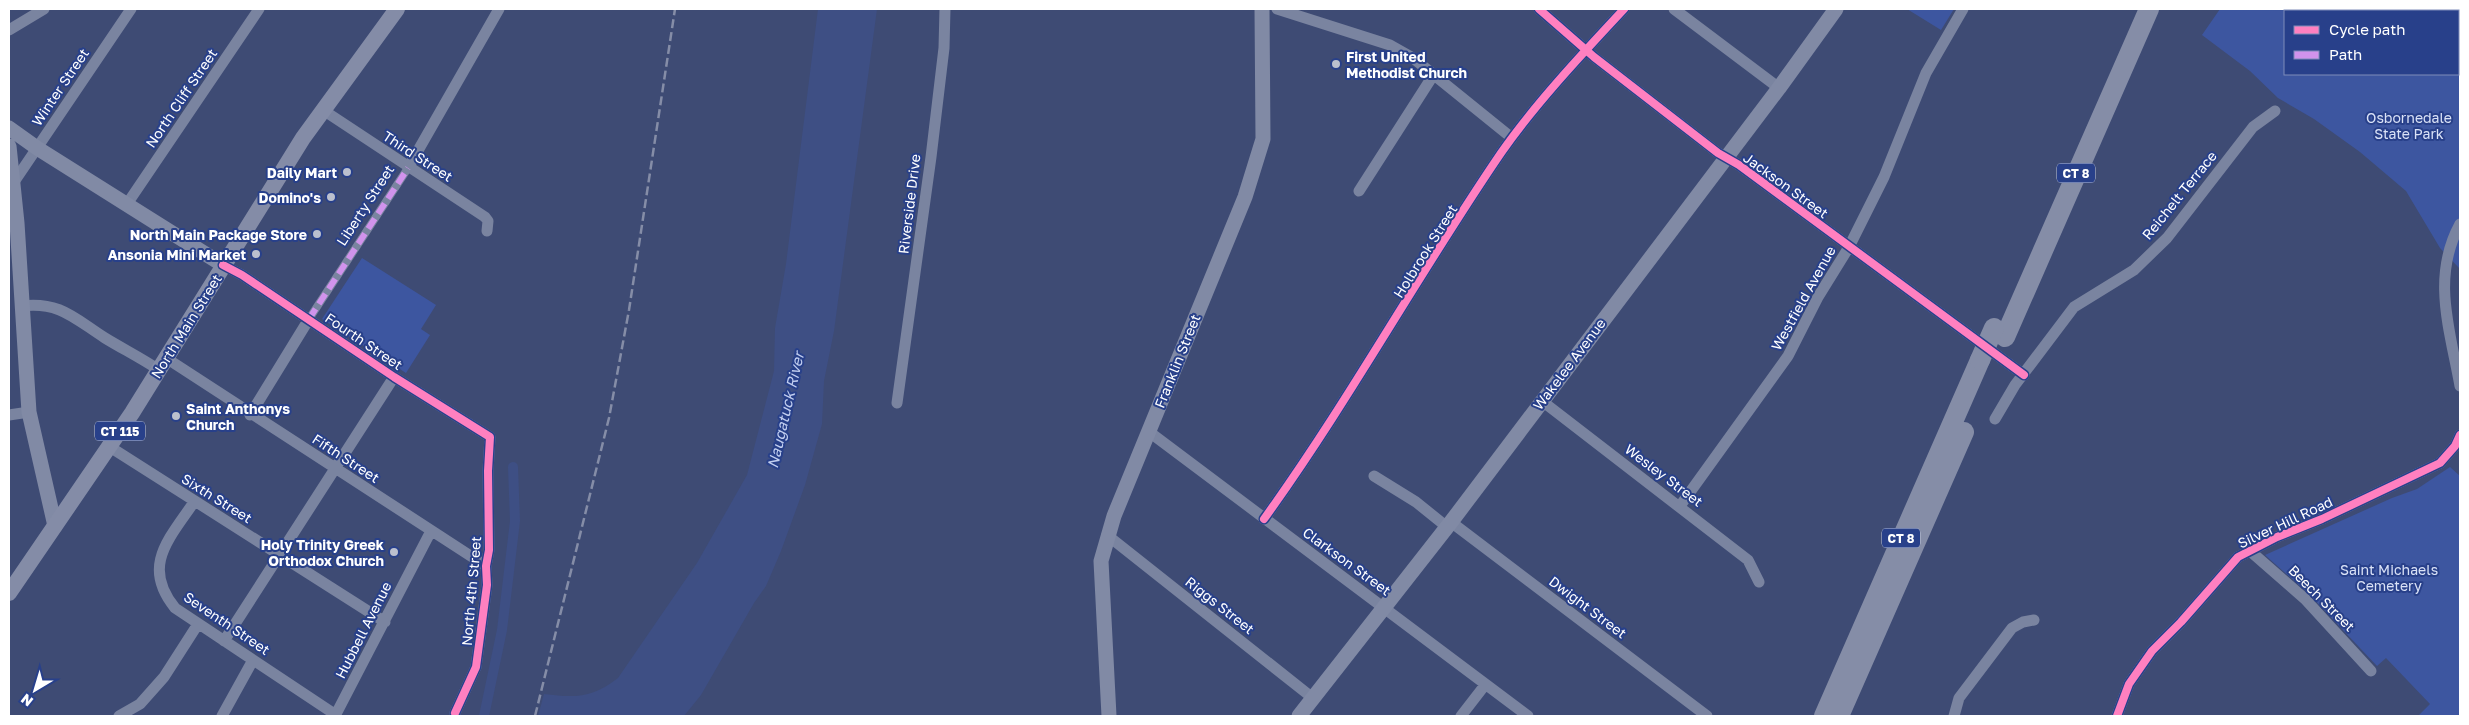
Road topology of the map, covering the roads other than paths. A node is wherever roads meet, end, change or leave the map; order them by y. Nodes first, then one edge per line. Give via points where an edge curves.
1 (44, 9) edge
2 (131, 9) edge
3 (259, 9) edge
4 (397, 9) edge
5 (499, 9) edge
6 (945, 9) edge
7 (1262, 9) edge
8 (1277, 9) edge
9 (1539, 9) edge
10 (1624, 9) edge
11 (1674, 9) edge
12 (1963, 9) edge
13 (2137, 9) edge
14 (1831, 11) edge
15 (9, 30) edge
16 (1586, 50) junction
17 (1434, 74) junction
18 (1780, 88) junction
19 (323, 110) junction
20 (2275, 111) dead end
21 (9, 128) edge
22 (1512, 138) junction
23 (9, 146) edge
24 (37, 148) junction
25 (1727, 158) junction
26 (408, 168) junction
27 (14, 182) junction
28 (1359, 191) dead end
29 (127, 204) junction
30 (2460, 224) edge
31 (486, 231) dead end
32 (1849, 248) junction
33 (223, 265) junction
34 (21, 306) junction
35 (308, 319) junction
36 (162, 364) junction
37 (1986, 364) junction
38 (2024, 375) junction
39 (394, 376) junction
40 (2460, 386) edge
41 (1542, 401) junction
42 (898, 403) dead end
43 (29, 412) junction
44 (250, 414) junction
45 (9, 415) edge
46 (1995, 419) dead end
47 (1148, 431) junction
48 (2460, 434) edge
49 (490, 437) joint
50 (110, 446) junction
51 (335, 468) junction
52 (1374, 476) dead end
53 (194, 502) junction
54 (1680, 506) junction
55 (1264, 520) junction
56 (1449, 524) junction
57 (55, 526) junction
58 (431, 531) junction
59 (1107, 536) junction
60 (2249, 550) junction
61 (279, 554) junction
62 (486, 566) junction
63 (1759, 582) dead end
64 (9, 593) edge
65 (1385, 607) junction
66 (2034, 620) dead end
67 (384, 622) junction
68 (198, 624) junction
69 (224, 641) junction
70 (253, 660) junction
71 (2371, 671) dead end
72 (1485, 684) junction
73 (1314, 699) junction
74 (455, 713) dead end
75 (119, 716) edge
76 (222, 716) edge
77 (336, 716) edge
78 (1109, 716) edge
79 (1301, 716) edge
80 (1461, 716) edge
81 (1528, 716) edge
82 (1707, 716) edge
83 (1824, 716) edge
84 (1840, 716) edge
85 (1954, 716) edge
86 (2118, 716) edge

1 - 15 street
2 - 24 street, Winter Street
3 - 29 street, North Cliff Street
4 - 19 main road, North Main Street / CT 115
5 - 26 street, Liberty Street
6 - 42 street, Riverside Drive via 944,48
7 - 47 main road, Franklin Street via 1263,139 1245,197
8 - 17 street via 1390,45
9 - 16 street, Jackson Street
10 - 16 street, Holbrook Street
11 - 18 street
12 - 32 street, Westfield Avenue via 1926,73 1884,177
13 - 37 highway, CT 8, bridge
14 - 18 main road, Wakelee Avenue
16 - 22 street, Holbrook Street
16 - 25 street, Jackson Street
17 - 22 street
17 - 28 street
18 - 25 main road, Wakelee Avenue
19 - 26 street, Third Street
19 - 33 main road, North Main Street / CT 115
20 - 38 street, Reichelt Terrace via 2253,127 2167,238 2134,270 2074,306
21 - 24 main road, Fourth Street
22 - 55 street, Holbrook Street via 1308,458
23 - 27 main road
24 - 27 street, Winter Street
24 - 29 main road, Fourth Street
25 - 32 street, Jackson Street
25 - 41 main road, Wakelee Avenue
26 - 31 street, Third Street via 485,217 488,221
26 - 35 street, Liberty Street
27 - 34 main road
29 - 33 main road, Fourth Street
30 - 40 street via 2445,268 2443,293
32 - 38 street, Jackson Street
32 - 54 street, Westfield Avenue via 1818,297 1777,374
33 - 35 street, Fourth Street
33 - 36 main road, North Main Street / CT 115
34 - 36 street, Fifth Street via 52,306 64,310 130,354
34 - 43 main road
35 - 39 street, Fourth Street
35 - 44 street, Liberty Street
36 - 44 street, Fifth Street
36 - 50 main road, North Main Street / CT 115
37 - 83 highway, CT 8
37 - 84 highway, CT 8
38 - 46 street, Reichelt Terrace
39 - 49 street, Fourth Street
39 - 51 street
41 - 54 street, Wesley Street
41 - 56 main road, Wakelee Avenue
43 - 45 street
43 - 57 main road
44 - 51 street, Fifth Street
47 - 55 street, Clarkson Street
47 - 59 main road, Franklin Street
48 - 60 street, Silver Hill Road via 2455,446 2440,463
49 - 62 street, North 4th Street via 489,550
50 - 53 street, Sixth Street
50 - 57 main road, North Main Street / CT 115
51 - 58 street, Fifth Street
51 - 61 street
52 - 56 street, Dwight Street
53 - 61 street, Sixth Street
53 - 68 street, Seventh Street via 167,541 157,572 163,594 175,608
54 - 63 street, Wesley Street via 1748,560
55 - 65 street, Clarkson Street via 1374,603
56 - 65 main road, Wakelee Avenue
56 - 82 street, Dwight Street
57 - 64 main road, North Main Street / CT 115
58 - 62 street, Fifth Street
58 - 67 street, Hubbell Avenue
59 - 73 street, Riggs Street
59 - 78 main road, Franklin Street via 1101,585
60 - 71 street, Beech Street via 2305,599
60 - 86 street, Silver Hill Road via 2229,565 2152,651 2129,684
61 - 67 street, Sixth Street
61 - 69 street
62 - 74 street, North 4th Street via 487,585 476,667
65 - 72 street, Clarkson Street
65 - 73 main road, Wakelee Avenue
66 - 85 street via 2012,628 1959,698
67 - 77 street, Hubbell Avenue
68 - 69 street, Seventh Street
68 - 75 street via 164,677 140,704
69 - 70 street, Seventh Street
70 - 76 street
70 - 77 street, Seventh Street
72 - 80 street
72 - 81 street, Clarkson Street
73 - 79 main road, Wakelee Avenue

